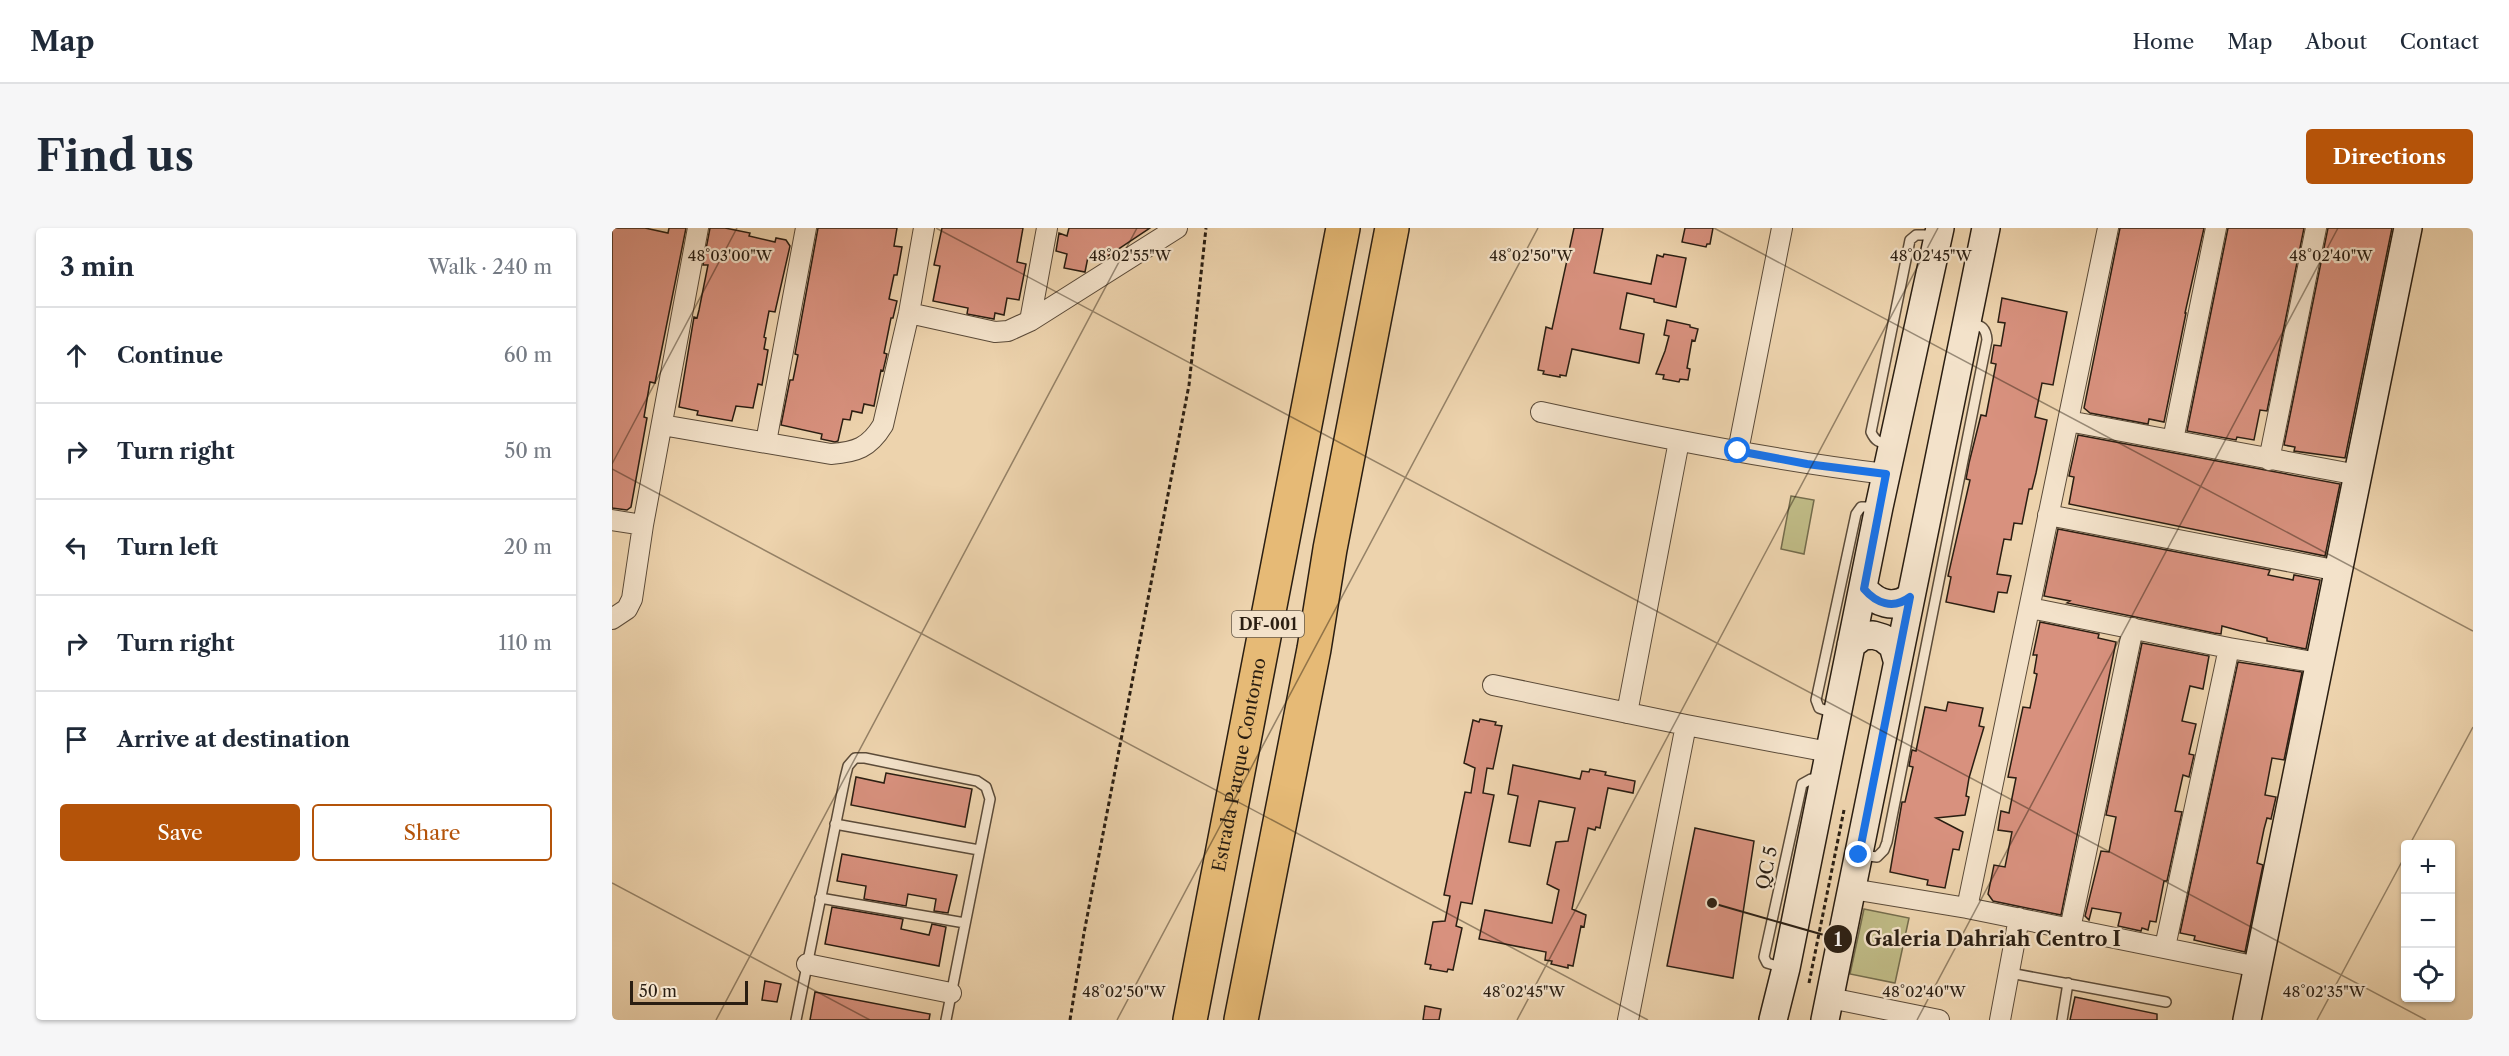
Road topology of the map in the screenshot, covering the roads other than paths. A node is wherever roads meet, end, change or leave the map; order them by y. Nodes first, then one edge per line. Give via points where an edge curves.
1 (698, 228) edge
2 (805, 228) edge
3 (924, 228) edge
4 (1047, 228) edge
5 (1177, 228) edge
6 (1343, 228) edge
7 (1392, 228) edge
8 (1782, 228) edge
9 (1986, 228) edge
10 (2108, 228) edge
11 (2216, 228) edge
12 (2316, 228) edge
13 (2408, 228) edge
14 (1939, 232) edge
15 (1159, 235) edge
16 (909, 313) junction
17 (1030, 321) junction
18 (1967, 321) junction
19 (1541, 412) dead end
20 (2068, 421) junction
21 (662, 425) junction
22 (2173, 440) junction
23 (1679, 441) junction
24 (766, 442) junction
25 (1738, 451) junction
26 (2269, 460) junction
27 (1886, 474) junction
28 (2358, 475) junction
29 (1879, 507) junction
30 (2048, 515) junction
31 (612, 520) edge
32 (643, 525) junction
33 (1285, 538) junction
34 (1330, 549) junction
35 (2339, 571) junction
36 (1864, 589) junction
37 (1910, 597) junction
38 (2030, 608) junction
39 (612, 619) edge
40 (2133, 628) junction
41 (1265, 638) junction
42 (1851, 645) junction
43 (2229, 648) junction
44 (1314, 650) junction
45 (1897, 660) junction
46 (2319, 663) junction
47 (1493, 685) dead end
48 (1627, 713) junction
49 (1838, 715) junction
50 (1686, 725) junction
51 (1829, 752) junction
52 (835, 824) junction
53 (979, 850) junction
54 (1859, 855) junction
55 (1852, 889) junction
56 (820, 898) junction
57 (1967, 908) junction
58 (2019, 918) junction
59 (965, 923) junction
60 (2070, 929) junction
61 (2165, 947) junction
62 (807, 964) junction
63 (2258, 967) junction
64 (2010, 973) junction
65 (2068, 983) junction
66 (951, 993) junction
67 (2166, 1002) dead end
68 (1828, 1009) edge
69 (786, 1020) edge
70 (796, 1020) edge
71 (946, 1020) edge
72 (1190, 1020) edge
73 (1241, 1020) edge
74 (1628, 1020) edge
75 (1773, 1020) edge
76 (1939, 1020) edge
77 (2000, 1020) edge
78 (2062, 1020) edge
79 (2247, 1020) edge

1 - 21 street
2 - 24 street
3 - 16 street
4 - 17 street
5 - 15 street
6 - 33 highway, Estrada Parque Contorno / DF-001
7 - 34 highway, DF-001
8 - 25 street
9 - 18 main road
10 - 20 street
11 - 22 street
12 - 26 street
13 - 28 main road
14 - 27 main road
15 - 17 street
16 - 17 street via 995,333
16 - 24 street via 883,425 877,435 854,452 831,454
18 - 37 main road
18 - 54 lane via 1981,326 1987,340 1887,842 1877,857
19 - 23 street
20 - 22 street
20 - 30 street
21 - 24 street
21 - 32 street
22 - 26 street
23 - 25 street
23 - 48 street
25 - 27 street
26 - 28 street
27 - 29 main road
28 - 35 main road
29 - 36 main road
29 - 49 lane via 1861,507 1856,514 1816,700 1825,712
30 - 35 street
30 - 38 street
31 - 32 street
32 - 39 street via 632,599 627,609
33 - 34 highway via 1295,551 1310,557
33 - 41 highway, Estrada Parque Contorno / DF-001
34 - 44 highway, DF-001
35 - 46 main road
36 - 37 main road via 1883,603 1902,604
36 - 42 main road
37 - 45 main road
38 - 40 street
38 - 57 street
40 - 43 street
40 - 60 street
41 - 44 highway via 1283,627 1296,628
41 - 72 highway, Estrada Parque Contorno / DF-001
42 - 45 main road via 1863,636 1883,638 1893,646
42 - 49 main road
43 - 46 street
43 - 61 street
44 - 73 highway, DF-001
45 - 54 main road
46 - 63 main road
47 - 48 street
48 - 50 street
49 - 51 main road
50 - 51 street
50 - 74 street
51 - 75 main road
52 - 53 lane
52 - 53 lane via 848,766 855,758 865,758 977,780 986,787 990,799
52 - 56 lane
53 - 59 lane
54 - 55 main road
55 - 57 street
55 - 68 main road
56 - 59 lane
56 - 62 lane
57 - 58 street
58 - 60 street
58 - 64 street
59 - 66 lane
60 - 61 street
61 - 63 street
62 - 66 street
62 - 70 lane
63 - 79 main road
64 - 65 lane
64 - 77 street
65 - 67 lane
65 - 78 lane
66 - 71 lane
68 - 76 street
69 - 70 lane

